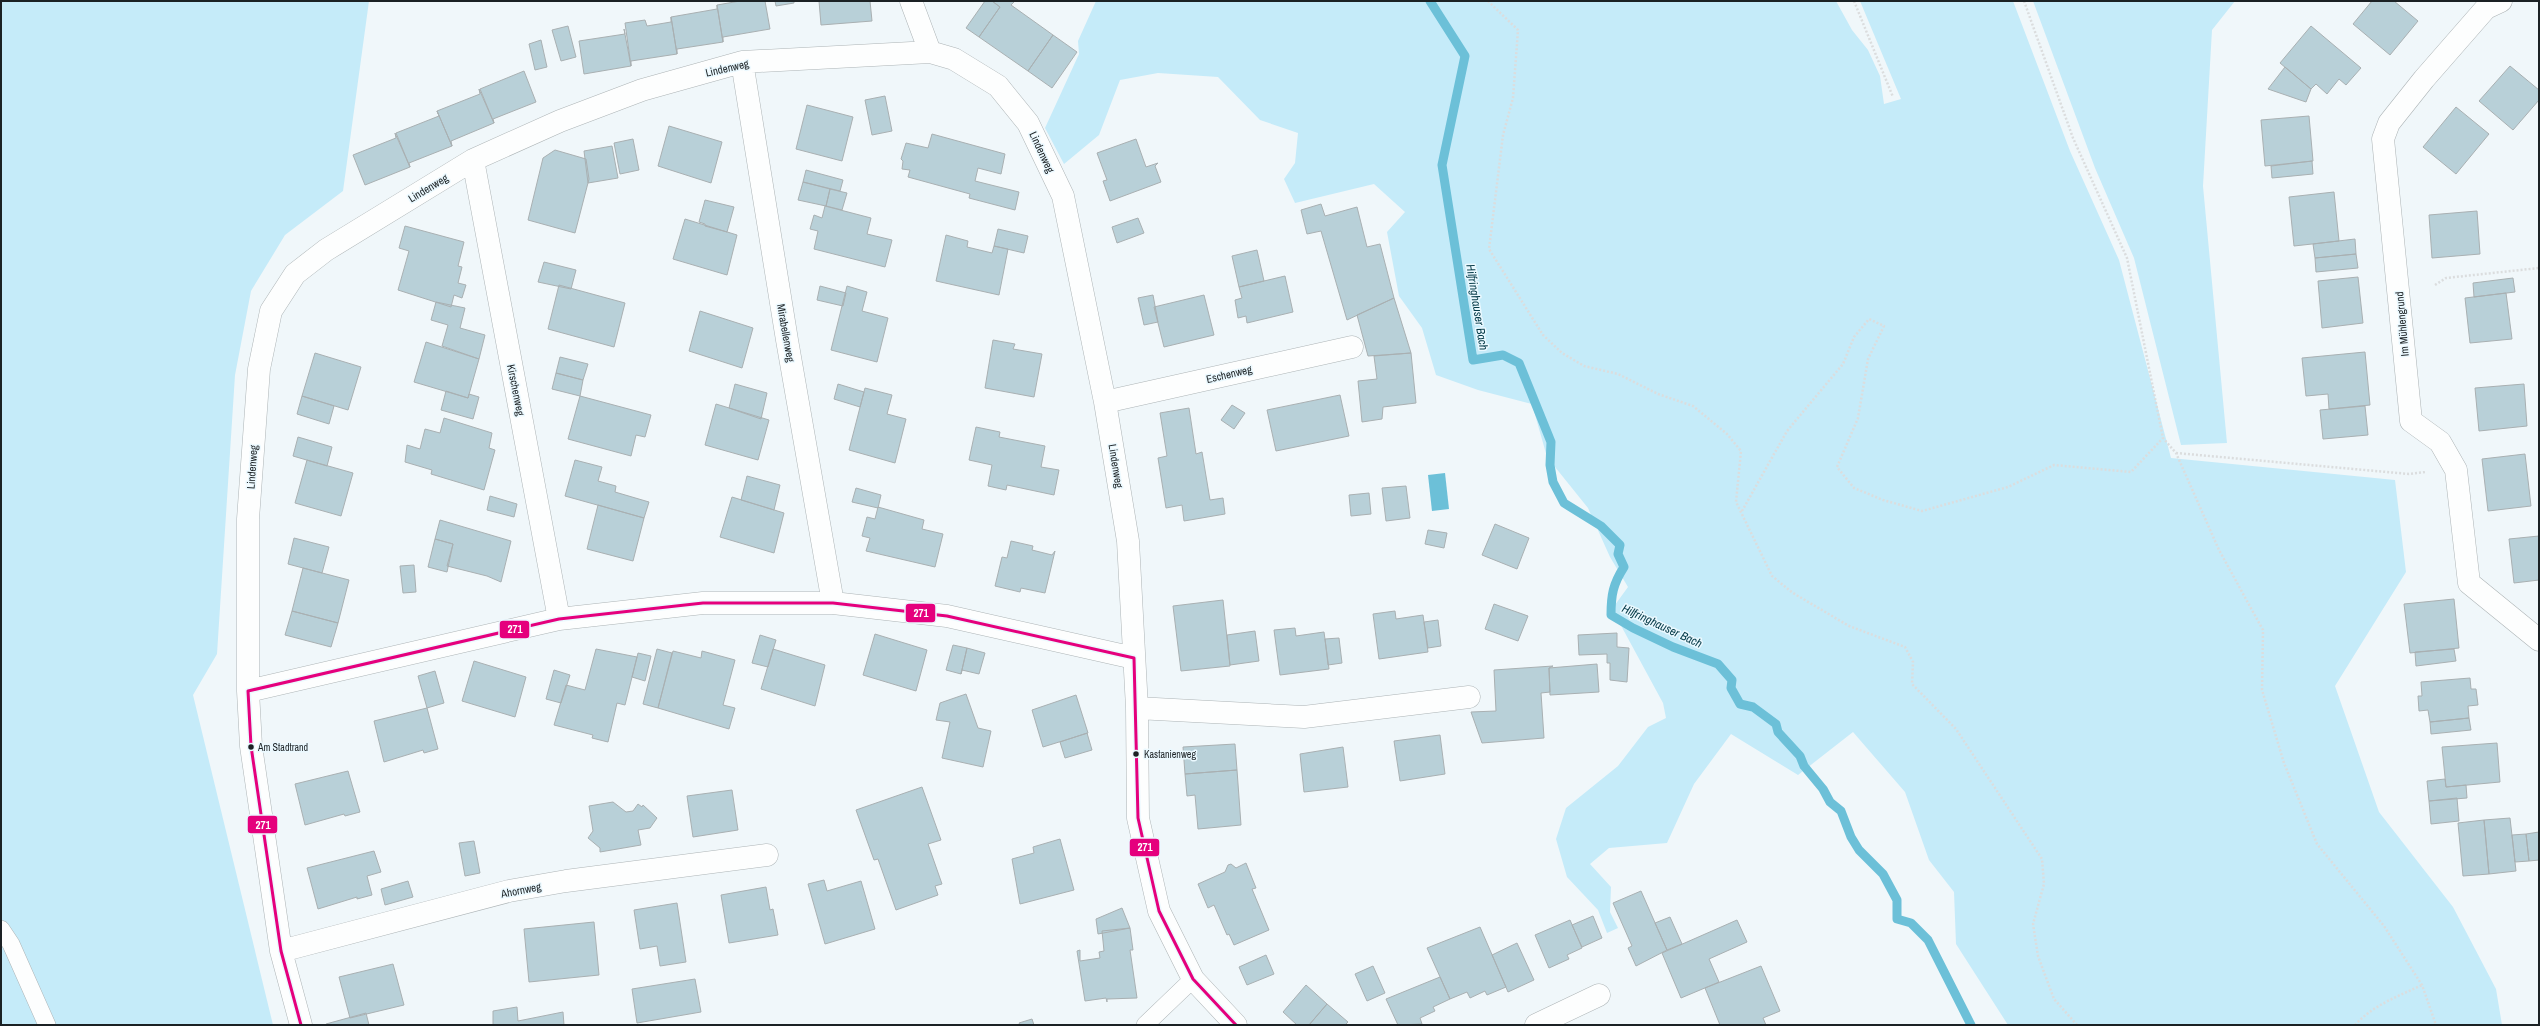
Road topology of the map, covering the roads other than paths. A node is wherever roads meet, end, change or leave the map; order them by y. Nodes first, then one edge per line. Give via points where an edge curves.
1 (911, 1) edge
2 (2501, 1) edge
3 (930, 52) junction
4 (742, 62) junction
5 (473, 160) junction
6 (1352, 347) dead end
7 (1105, 402) junction
8 (833, 603) junction
9 (559, 619) junction
10 (2539, 640) edge
11 (1134, 658) junction
12 (248, 691) junction
13 (1469, 697) dead end
14 (1137, 708) junction
15 (767, 855) dead end
16 (1, 929) edge
17 (281, 951) junction
18 (1193, 979) junction
19 (1599, 995) dead end
20 (47, 1025) edge
21 (301, 1025) edge
22 (1145, 1025) edge
23 (1236, 1025) edge
24 (1536, 1025) edge

1 - 3 street
2 - 10 street, Im Mühlengrund via 2486,8 2424,79 2389,123 2383,139 2411,421 2440,442 2456,470 2468,583
3 - 4 street, Lindenweg
3 - 7 street, Lindenweg via 954,59 998,86 1028,123 1063,196
4 - 5 street, Lindenweg via 642,90 560,121
4 - 8 street, Mirabellenweg
5 - 9 street, Kirschenweg
5 - 12 street, Lindenweg via 326,250 295,274 271,311 259,369 248,519
6 - 7 street, Eschenweg
7 - 11 street, Lindenweg via 1128,541
8 - 9 street via 703,603
8 - 11 street via 947,616
9 - 12 street
11 - 14 street, Lindenweg
12 - 17 street, Lindenweg via 251,746
13 - 14 street via 1304,717
14 - 18 street, Lindenweg via 1138,818 1159,911
15 - 17 street, Ahornweg via 566,881 509,891
16 - 20 lane via 11,944
17 - 21 street, Lindenweg
18 - 22 lane
18 - 23 street, Lindenweg
19 - 24 street

